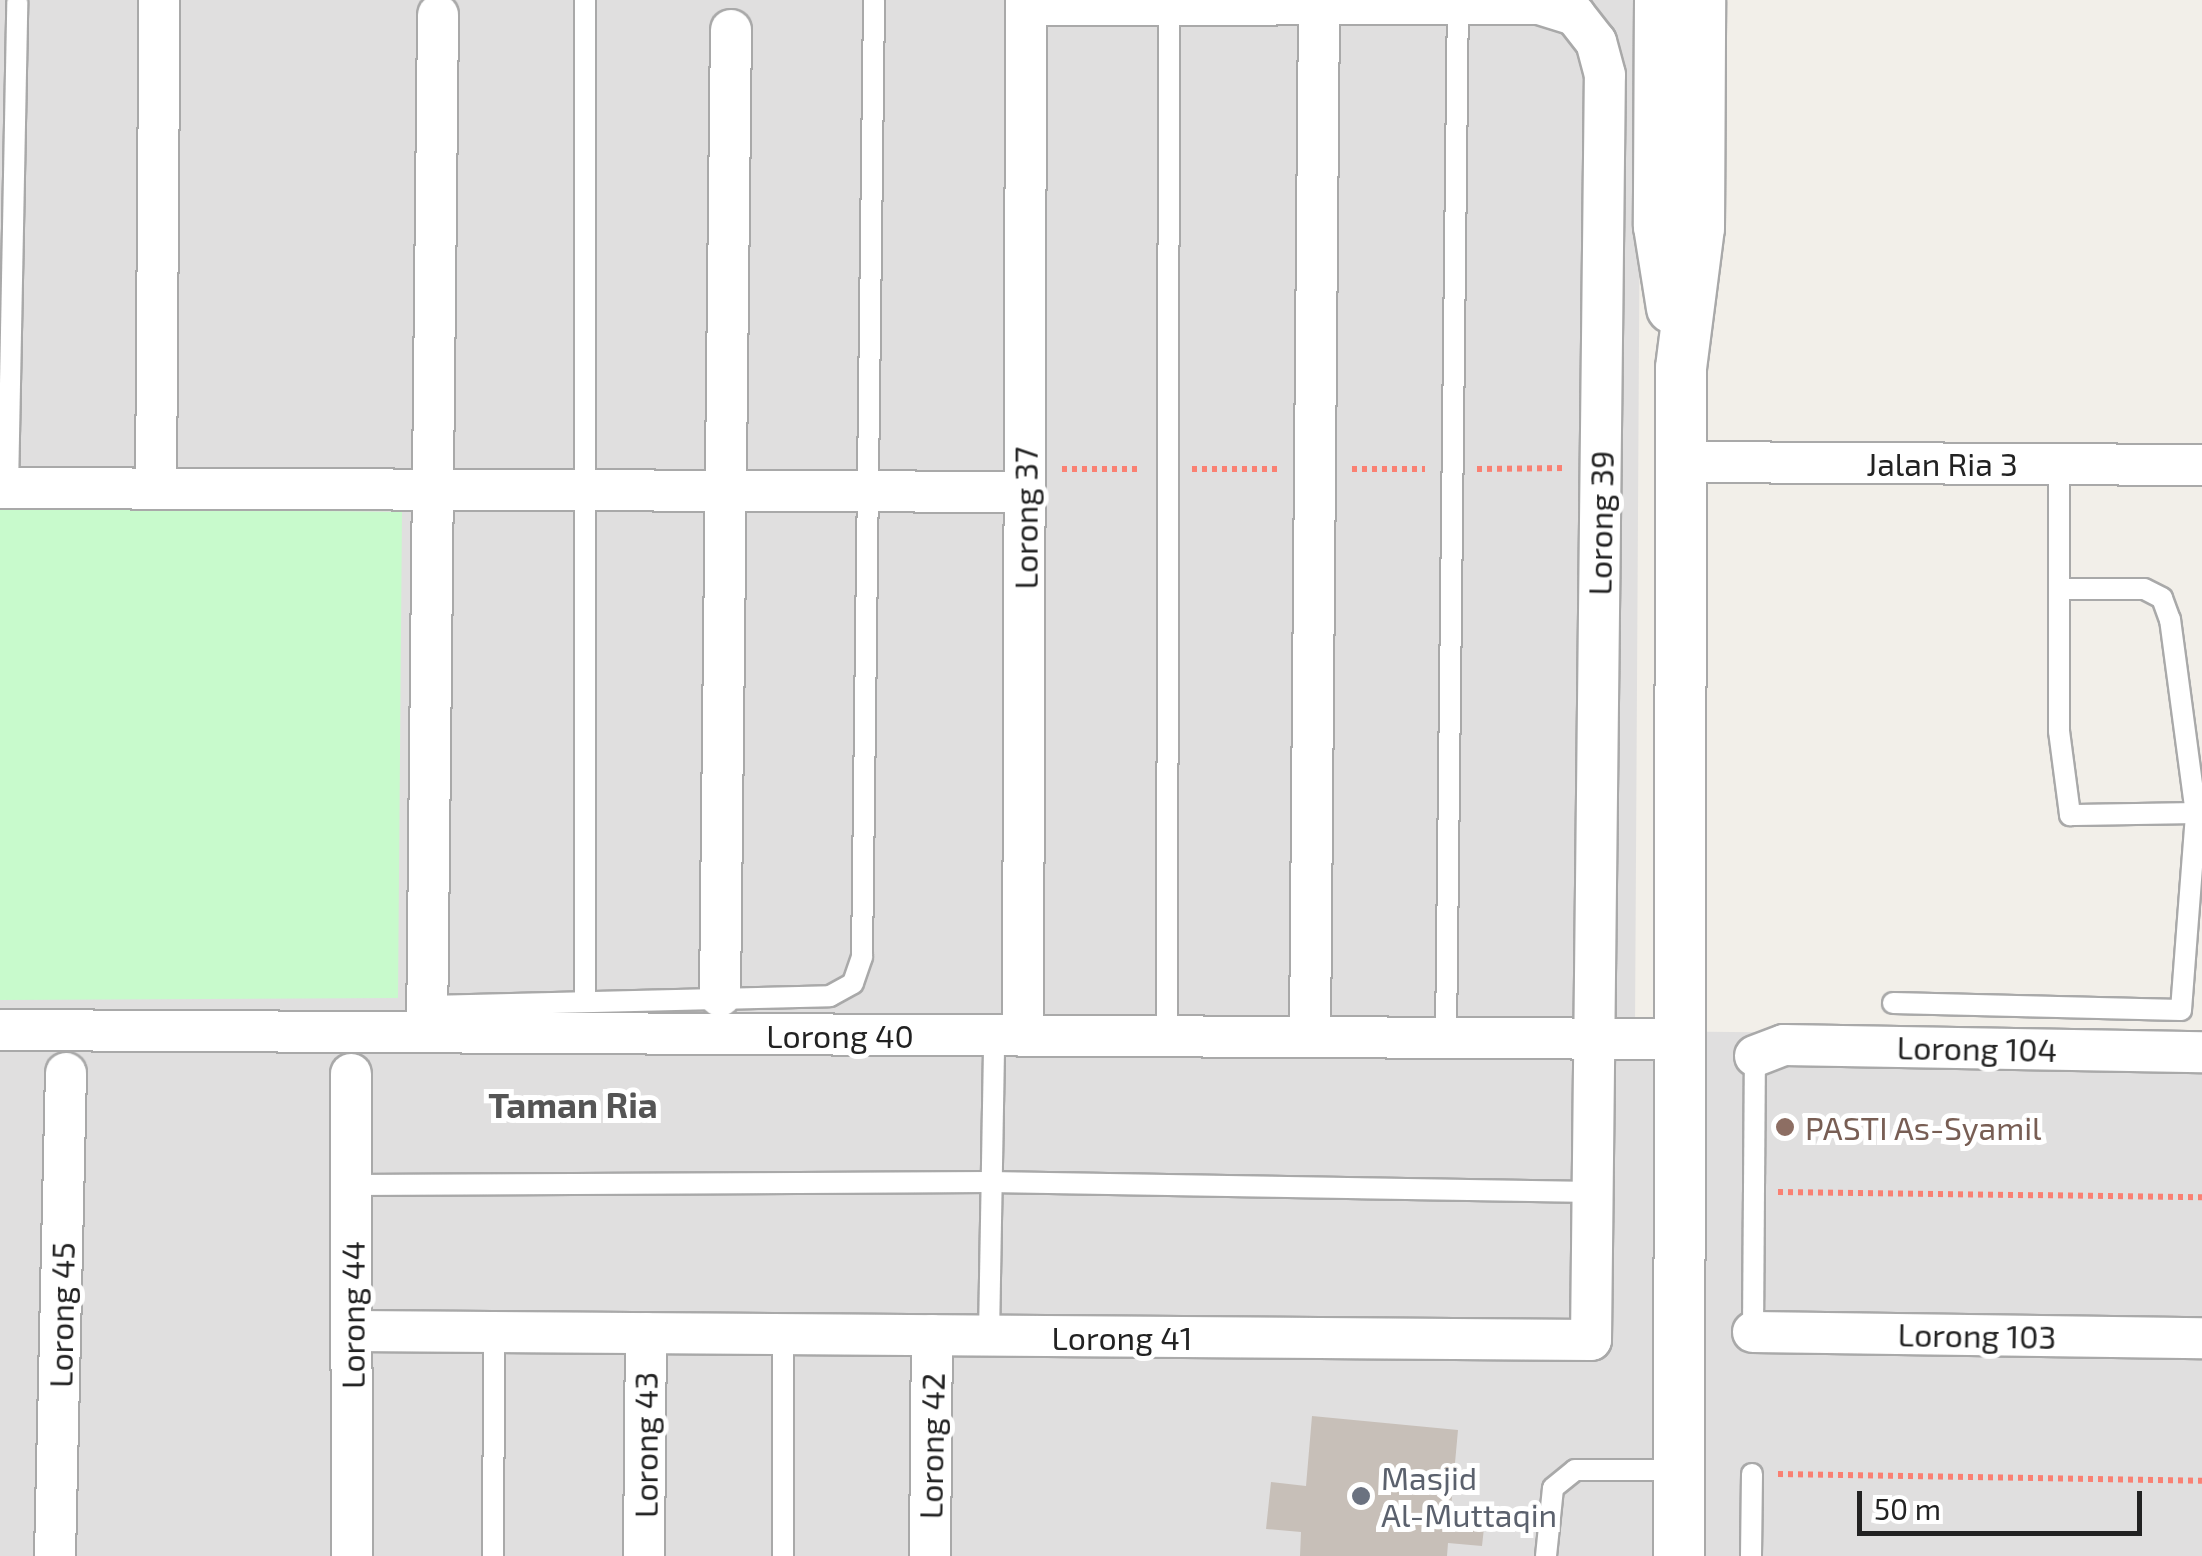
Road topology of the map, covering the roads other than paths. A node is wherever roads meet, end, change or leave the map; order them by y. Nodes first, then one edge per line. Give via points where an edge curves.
1 (159, 0) edge
2 (586, 0) edge
3 (874, 0) edge
4 (1660, 0) edge
5 (1700, 0) edge
6 (16, 2) edge
7 (1026, 3) edge
8 (1458, 3) junction
9 (1319, 6) junction
10 (1170, 7) junction
11 (431, 8) edge
12 (731, 30) dead end
13 (1682, 368) junction
14 (1682, 462) junction
15 (2059, 464) junction
16 (2202, 464) edge
17 (4, 488) edge
18 (156, 489) junction
19 (434, 490) junction
20 (586, 490) junction
21 (726, 492) junction
22 (864, 492) junction
23 (1025, 492) junction
24 (2061, 589) junction
25 (2199, 814) edge
26 (720, 996) junction
27 (585, 1001) junction
28 (1893, 1003) dead end
29 (428, 1019) junction
30 (0, 1030) edge
31 (1008, 1036) junction
32 (1167, 1036) junction
33 (1310, 1037) junction
34 (1446, 1038) junction
35 (1594, 1039) junction
36 (1680, 1039) junction
37 (2202, 1052) edge
38 (1755, 1056) joint
39 (66, 1073) dead end
40 (351, 1074) dead end
41 (989, 1182) junction
42 (351, 1185) junction
43 (1593, 1192) junction
44 (352, 1331) junction
45 (494, 1332) junction
46 (1752, 1332) joint
47 (646, 1333) junction
48 (783, 1334) junction
49 (932, 1335) junction
50 (989, 1336) junction
51 (2202, 1338) edge
52 (1680, 1470) junction
53 (1752, 1474) road end
54 (56, 1556) edge
55 (352, 1556) edge
56 (493, 1556) edge
57 (644, 1556) edge
58 (783, 1556) edge
59 (930, 1556) edge
60 (1546, 1556) edge
61 (1679, 1556) edge
62 (1751, 1556) edge

1 - 18 street
2 - 20 lane
3 - 22 lane
4 - 13 street via 1659,226
5 - 13 street via 1699,228
6 - 17 lane
7 - 10 street
7 - 23 street, Lorong 37
8 - 9 street
8 - 34 lane
8 - 35 street, Lorong 39 via 1540,4 1575,15 1596,42 1604,74
9 - 10 street
9 - 33 street
10 - 32 lane
11 - 19 street
12 - 21 street
13 - 14 street
14 - 15 street, Jalan Ria 3
14 - 36 street
15 - 16 street, Jalan Ria 3
15 - 24 lane
17 - 18 street
18 - 19 street
19 - 20 street
19 - 29 street
20 - 21 street
20 - 27 lane
21 - 22 street
21 - 26 street
22 - 23 street
22 - 26 lane via 862,958 853,983 830,996
23 - 31 street, Lorong 37
24 - 25 lane via 2144,589 2162,598
24 - 25 lane via 2059,731 2070,815
25 - 28 lane via 2182,1010
26 - 27 lane
27 - 29 lane
29 - 30 street, Lorong 40
29 - 31 street, Lorong 40
31 - 32 street, Lorong 40
31 - 41 lane
32 - 33 street, Lorong 40
33 - 34 street, Lorong 40
34 - 35 street, Lorong 40
35 - 36 street, Lorong 40
35 - 43 street, Lorong 41
36 - 52 street
37 - 38 street, Lorong 104 via 1784,1046
38 - 46 lane
39 - 54 street, Lorong 45
40 - 42 street, Lorong 44
41 - 42 lane
41 - 43 lane
41 - 50 lane
42 - 44 street, Lorong 44
43 - 50 street, Lorong 41 via 1592,1340
44 - 45 street, Lorong 41
44 - 55 street, Lorong 44
45 - 47 street, Lorong 41
45 - 56 lane
46 - 51 street, Lorong 103
47 - 48 street, Lorong 41
47 - 57 street, Lorong 43
48 - 49 street, Lorong 41
48 - 58 lane
49 - 50 street, Lorong 41
49 - 59 street, Lorong 42
52 - 60 lane via 1574,1470 1554,1488
52 - 61 street
53 - 62 lane

